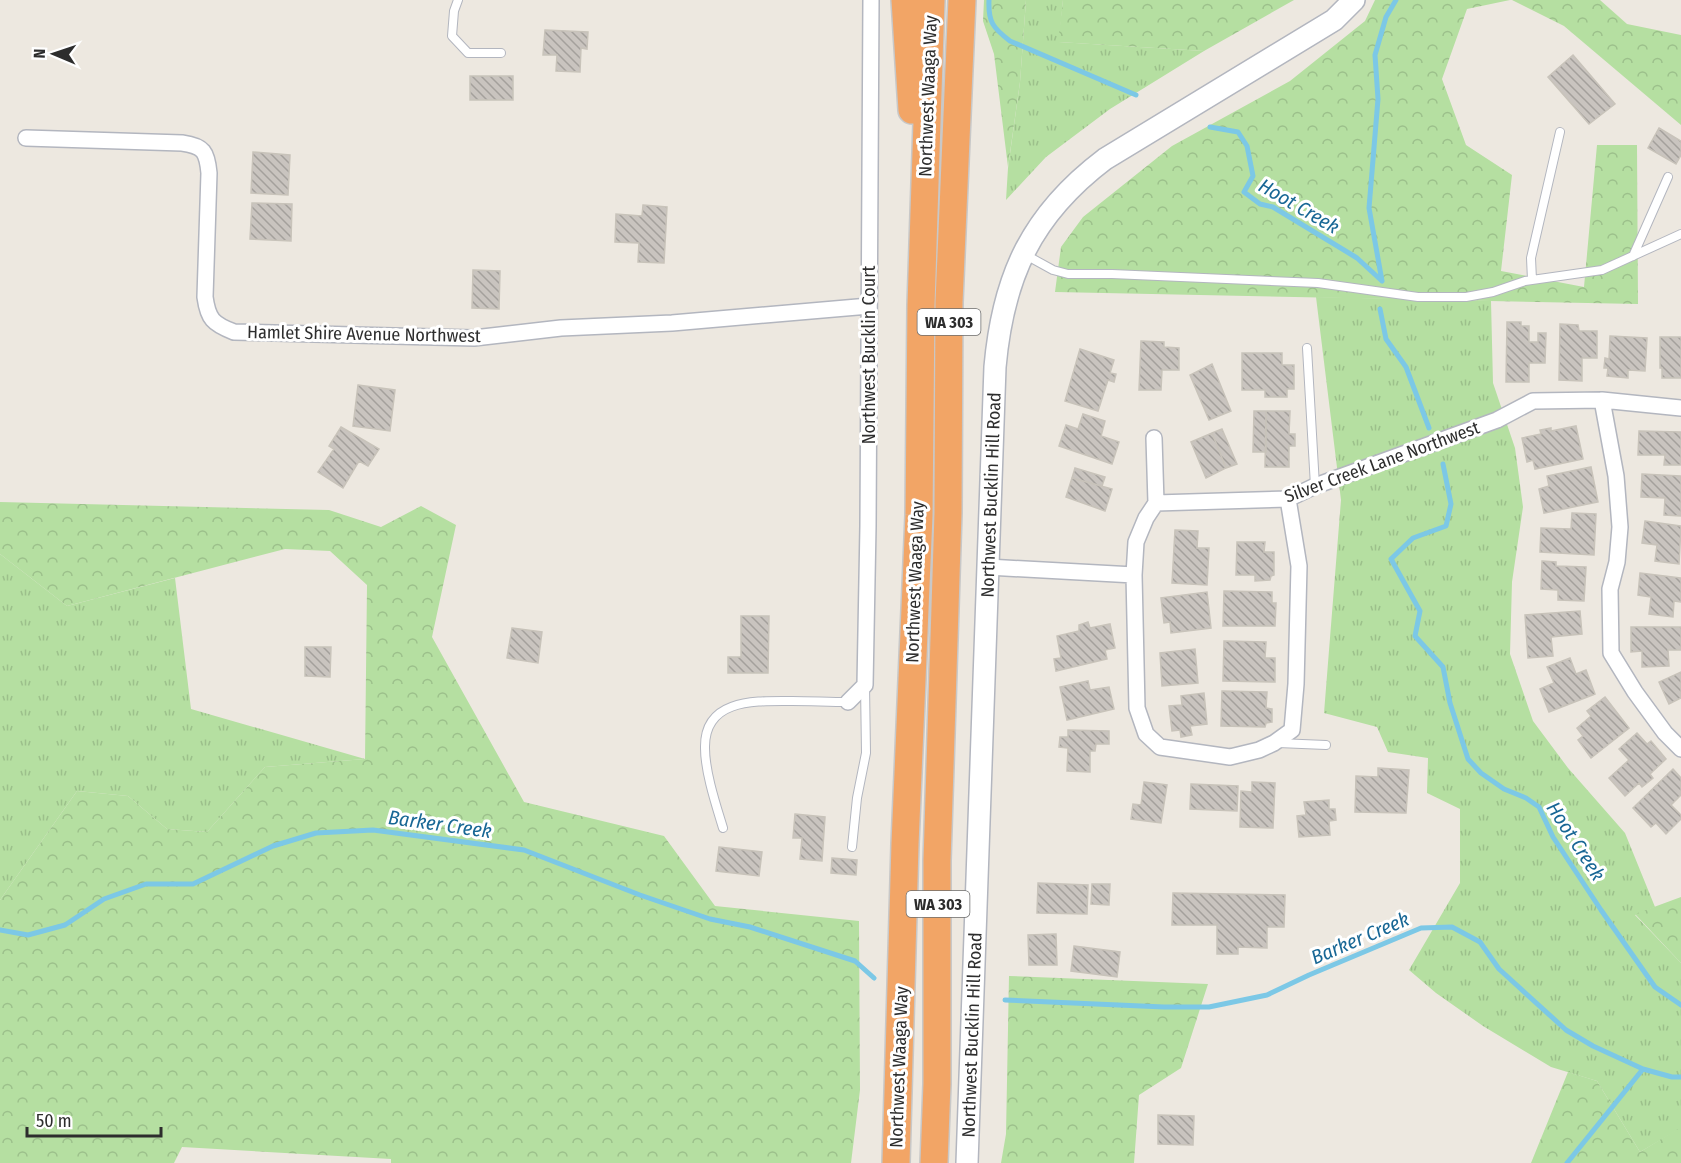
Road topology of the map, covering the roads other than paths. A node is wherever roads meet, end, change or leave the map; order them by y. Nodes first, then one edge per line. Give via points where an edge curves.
1 (458, 0) edge
2 (871, 0) edge
3 (905, 0) edge
4 (932, 0) edge
5 (962, 0) edge
6 (1354, 0) edge
7 (501, 53) dead end
8 (1560, 132) dead end
9 (26, 138) dead end
10 (1668, 177) dead end
11 (1681, 234) edge
12 (1023, 254) junction
13 (1633, 255) junction
14 (1532, 280) junction
15 (923, 282) junction
16 (869, 306) junction
17 (1307, 348) dead end
18 (1602, 400) junction
19 (1681, 408) edge
20 (1154, 438) dead end
21 (1315, 486) junction
22 (1288, 499) junction
23 (1156, 503) junction
24 (988, 567) junction
25 (1134, 575) junction
26 (865, 685) junction
27 (848, 702) joint
28 (1274, 743) junction
29 (1326, 745) dead end
30 (1681, 749) edge
31 (723, 828) dead end
32 (852, 848) dead end
33 (896, 1163) edge
34 (934, 1163) edge
35 (967, 1163) edge

1 - 7 lane via 452,36 468,53
2 - 16 street, Northwest Bucklin Court
3 - 15 highway
4 - 15 highway, Northwest Waaga Way / WA 303
5 - 34 highway, Northwest Waaga Way / WA 303 via 949,302
6 - 12 main road, Northwest Bucklin Hill Road via 1334,20 1105,159 1083,176 1048,214
8 - 14 lane via 1531,258
9 - 16 street, Hamlet Shire Avenue Northwest via 182,143 203,150 209,173 206,309 211,320 234,332 474,338
10 - 13 lane
11 - 13 lane
12 - 14 lane via 1068,274 1318,283 1418,297 1466,297
12 - 24 main road, Northwest Bucklin Hill Road via 1009,288 998,336
13 - 14 lane via 1602,270
15 - 33 highway, Northwest Waaga Way / WA 303 via 919,515
16 - 26 street, Northwest Bucklin Court
17 - 21 lane
18 - 19 street, Silver Creek Lane Northwest
18 - 21 street, Silver Creek Lane Northwest via 1533,401 1476,428
18 - 30 street via 1616,476 1620,526 1610,589 1611,653 1635,692
20 - 23 street
21 - 22 street, Silver Creek Lane Northwest
22 - 23 street, Silver Creek Lane Northwest
22 - 28 street via 1299,566 1296,684 1292,730
23 - 25 street via 1136,542
24 - 25 street
24 - 35 main road, Northwest Bucklin Hill Road
25 - 28 street via 1137,708 1146,734 1160,747 1230,757
26 - 27 street
26 - 32 lane via 866,753
27 - 31 lane via 756,701 720,712 706,731 705,749
28 - 29 lane

